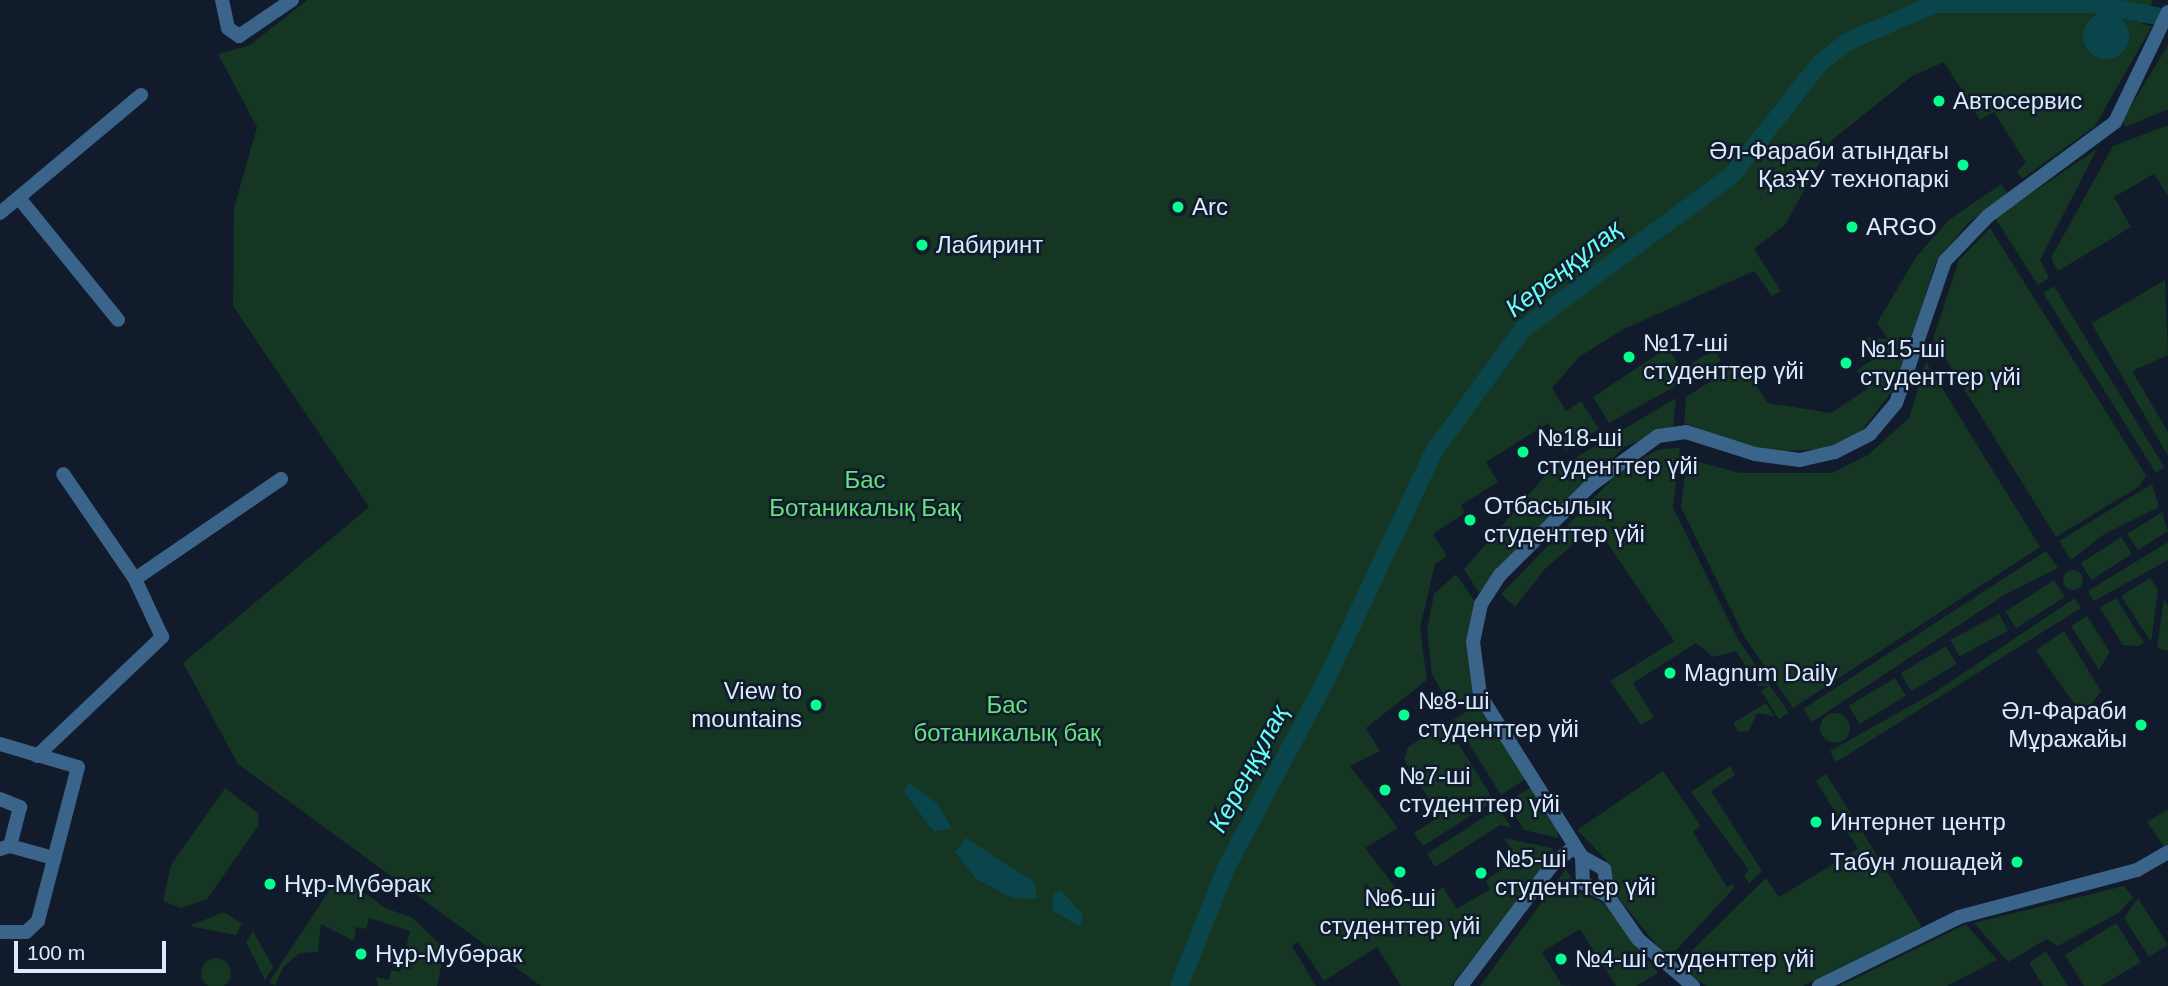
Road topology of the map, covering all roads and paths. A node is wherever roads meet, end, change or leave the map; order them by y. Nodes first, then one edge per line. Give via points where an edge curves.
1 (222, 0) edge
2 (292, 0) edge
3 (2168, 12) edge
4 (141, 95) dead end
5 (19, 198) junction
6 (0, 213) edge
7 (118, 320) dead end
8 (63, 474) dead end
9 (281, 480) dead end
10 (135, 579) junction
11 (0, 744) edge
12 (37, 756) junction
13 (0, 799) edge
14 (5, 847) edge
15 (1578, 852) junction
16 (2168, 852) edge
17 (54, 858) junction
18 (1608, 895) junction
19 (0, 932) edge
20 (1826, 985) edge
21 (1461, 986) edge
22 (1693, 986) edge

1 - 2 street via 228,28 239,36
3 - 15 street via 2115,122 1988,216 1945,261 1896,403 1870,433 1835,452 1800,460 1755,454 1686,432 1658,436 1620,458 1490,588 1474,635 1480,695
4 - 5 street
5 - 6 street
5 - 7 street
8 - 10 street
9 - 10 street
10 - 12 street via 162,637
11 - 12 street
12 - 17 street via 78,767
13 - 14 street via 20,807
14 - 17 street
15 - 18 street via 1604,869
15 - 18 street via 1583,883
15 - 21 street via 1553,864
16 - 20 street via 2137,870 1949,921
17 - 19 street via 38,921 26,932
18 - 22 street via 1654,958

